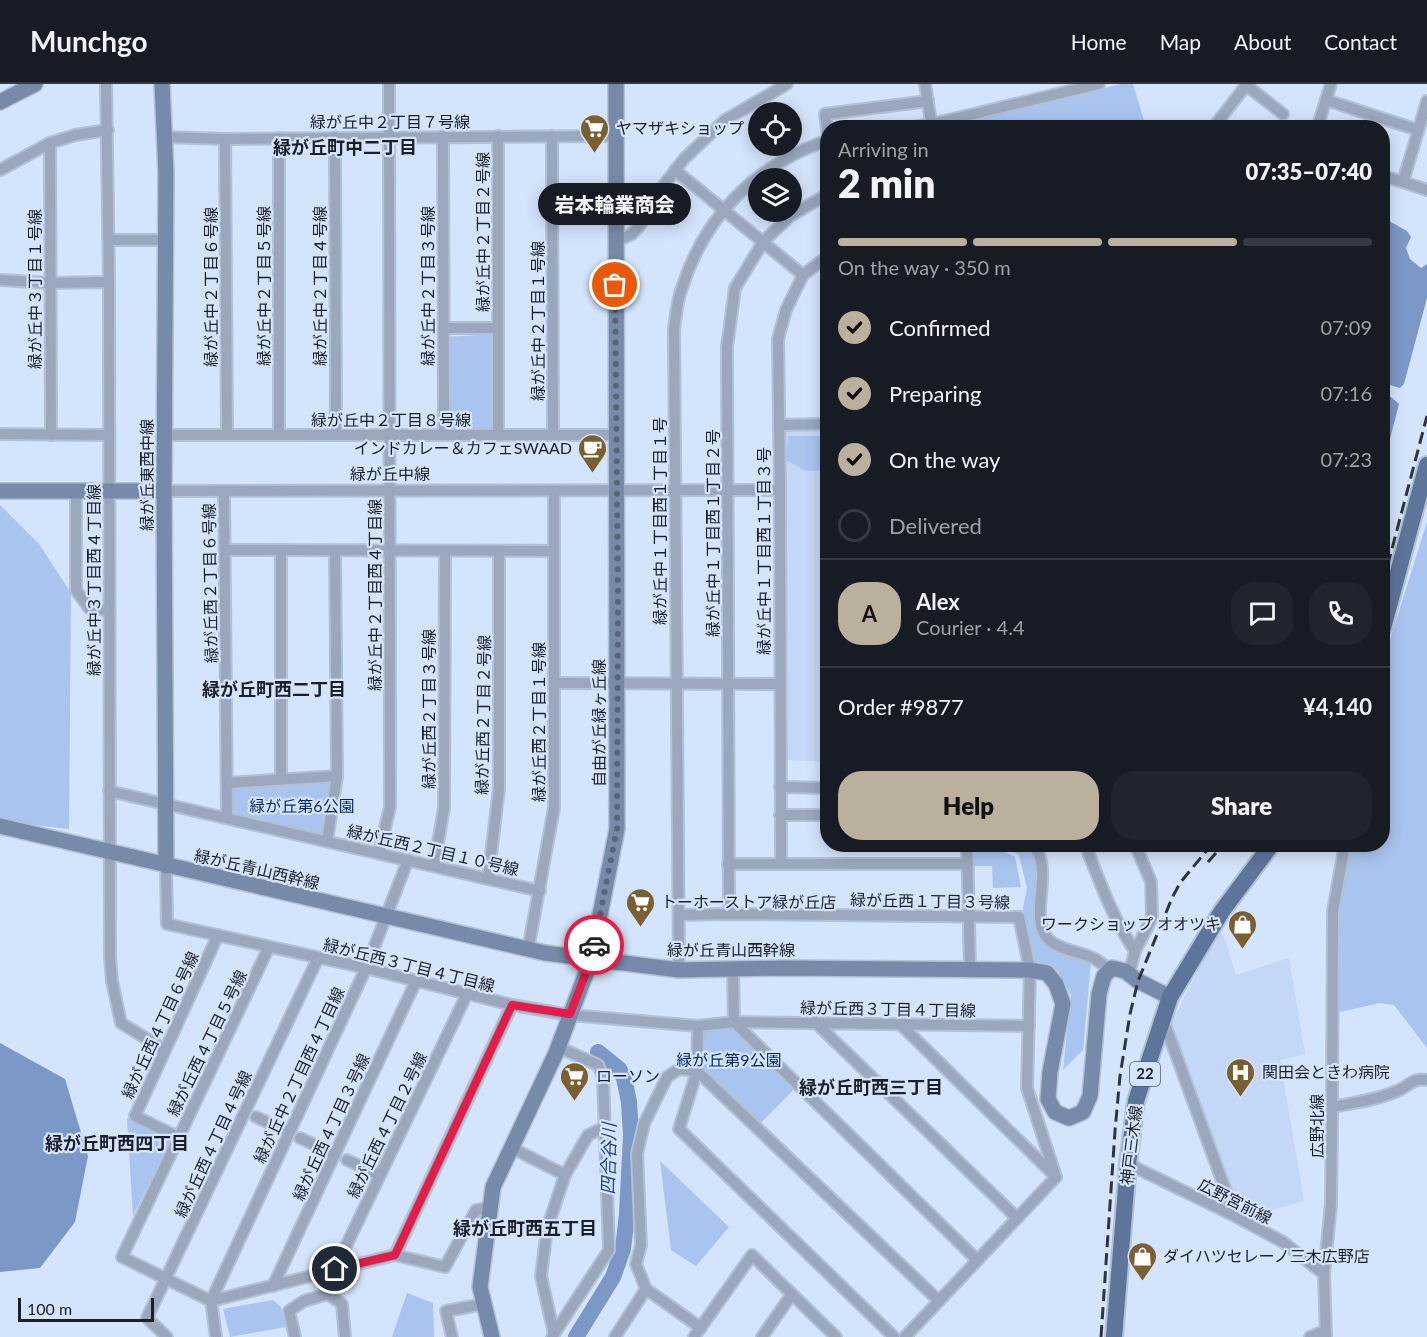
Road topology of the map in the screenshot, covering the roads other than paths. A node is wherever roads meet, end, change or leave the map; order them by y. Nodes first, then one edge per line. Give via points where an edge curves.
1 (35, 84) edge
2 (106, 84) edge
3 (162, 84) edge
4 (389, 84) edge
5 (616, 84) edge
6 (787, 84) edge
7 (925, 84) edge
8 (1099, 84) edge
9 (1247, 84) edge
10 (1331, 84) edge
11 (1326, 100) junction
12 (928, 101) junction
13 (1427, 101) edge
14 (0, 102) edge
15 (1425, 113) edge
16 (1282, 114) dead end
17 (826, 120) edge
18 (931, 120) edge
19 (956, 120) edge
20 (1219, 120) edge
21 (1320, 120) edge
22 (1387, 120) edge
23 (1390, 121) edge
24 (108, 130) junction
25 (1418, 130) junction
26 (443, 136) junction
27 (498, 136) junction
28 (552, 136) junction
29 (615, 136) junction
30 (164, 137) junction
31 (335, 137) junction
32 (390, 137) junction
33 (225, 138) junction
34 (279, 138) junction
35 (820, 142) edge
36 (50, 143) junction
37 (0, 170) edge
38 (675, 170) junction
39 (1390, 178) edge
40 (1403, 182) junction
41 (1427, 190) edge
42 (820, 199) edge
43 (723, 209) junction
44 (109, 240) junction
45 (166, 240) junction
46 (615, 242) junction
47 (763, 242) junction
48 (820, 262) edge
49 (804, 275) junction
50 (0, 280) edge
51 (109, 282) junction
52 (49, 283) junction
53 (443, 328) junction
54 (498, 328) junction
55 (820, 424) edge
56 (779, 425) junction
57 (0, 434) edge
58 (51, 435) junction
59 (109, 435) junction
60 (165, 435) junction
61 (227, 435) junction
62 (279, 435) junction
63 (336, 435) junction
64 (390, 435) junction
65 (444, 435) junction
66 (498, 435) junction
67 (553, 435) junction
68 (616, 435) junction
69 (1427, 465) edge
70 (728, 490) junction
71 (780, 490) junction
72 (0, 491) edge
73 (76, 491) junction
74 (108, 491) junction
75 (164, 491) junction
76 (617, 491) junction
77 (675, 491) junction
78 (224, 492) junction
79 (390, 492) junction
80 (554, 492) junction
81 (226, 550) junction
82 (281, 550) junction
83 (335, 550) junction
84 (390, 550) junction
85 (445, 551) junction
86 (499, 551) junction
87 (554, 551) junction
88 (1390, 602) edge
89 (108, 610) junction
90 (617, 682) junction
91 (728, 682) junction
92 (554, 683) junction
93 (676, 683) junction
94 (779, 684) junction
95 (337, 776) junction
96 (281, 780) junction
97 (227, 783) junction
98 (780, 787) junction
99 (820, 788) edge
100 (109, 791) junction
101 (166, 804) junction
102 (780, 815) junction
103 (820, 815) edge
104 (227, 818) junction
105 (0, 826) edge
106 (327, 841) junction
107 (968, 852) edge
108 (1038, 852) edge
109 (1088, 852) edge
110 (1138, 852) edge
111 (1266, 852) edge
112 (1344, 852) edge
113 (109, 853) junction
114 (379, 853) junction
115 (408, 860) junction
116 (781, 863) junction
117 (728, 864) junction
118 (968, 864) junction
119 (166, 866) junction
120 (434, 866) junction
121 (488, 879) junction
122 (540, 891) junction
123 (729, 914) junction
124 (679, 915) junction
125 (386, 916) junction
126 (969, 916) junction
127 (219, 935) junction
128 (269, 947) junction
129 (528, 950) junction
130 (1135, 951) junction
131 (318, 958) junction
132 (591, 960) junction
133 (366, 968) junction
134 (733, 969) junction
135 (970, 969) junction
136 (679, 970) junction
137 (1030, 970) junction
138 (1110, 970) junction
139 (1129, 974) junction
140 (416, 981) junction
141 (466, 994) junction
142 (1170, 997) junction
143 (512, 1005) junction
144 (570, 1014) junction
145 (1163, 1019) junction
146 (734, 1022) junction
147 (815, 1022) junction
148 (900, 1024) junction
149 (698, 1026) junction
150 (1029, 1026) junction
151 (558, 1047) junction
152 (165, 1050) junction
153 (697, 1071) junction
154 (1427, 1080) edge
155 (1332, 1107) junction
156 (255, 1117) dead end
157 (605, 1127) junction
158 (289, 1132) junction
159 (178, 1137) junction
160 (300, 1138) dead end
161 (512, 1148) junction
162 (335, 1154) junction
163 (347, 1160) dead end
164 (1128, 1164) junction
165 (379, 1175) junction
166 (565, 1175) junction
167 (1056, 1177) junction
168 (491, 1208) junction
169 (1235, 1216) junction
170 (1017, 1218) junction
171 (395, 1255) junction
172 (977, 1260) junction
173 (335, 1269) junction
174 (1324, 1274) junction
175 (166, 1278) junction
176 (273, 1286) junction
177 (646, 1289) junction
178 (792, 1294) junction
179 (211, 1301) junction
180 (939, 1301) junction
181 (484, 1304) junction
182 (698, 1332) edge
183 (1325, 1334) edge
184 (553, 1336) edge
185 (167, 1337) edge
186 (216, 1337) edge
187 (295, 1337) edge
188 (345, 1337) edge
189 (452, 1337) edge
190 (492, 1337) edge
191 (615, 1337) edge
192 (762, 1337) edge
193 (835, 1337) edge
194 (894, 1337) edge
195 (904, 1337) edge
196 (1114, 1337) edge
197 (1310, 1337) edge

1 - 14 street
2 - 24 street, 緑が丘中３丁目西４丁目線
3 - 30 street, 緑が丘東西中線
4 - 32 street, 緑が丘中２丁目西４丁目線
5 - 29 street, 自由が丘緑ヶ丘線
6 - 38 street via 725,120
7 - 12 street
8 - 19 street
9 - 16 street
9 - 20 street
10 - 11 street
11 - 21 street
11 - 22 street
12 - 17 street via 825,114
12 - 18 street
13 - 15 street
15 - 25 street
23 - 25 street
24 - 36 street
24 - 44 street, 緑が丘中３丁目西４丁目線
25 - 40 street
26 - 27 street, 緑が丘中２丁目７号線
26 - 32 street, 緑が丘中２丁目７号線
26 - 53 street, 緑が丘中２丁目３号線
27 - 28 street, 緑が丘中２丁目７号線
27 - 54 street, 緑が丘中２丁目２号線
28 - 29 street, 緑が丘中２丁目７号線
28 - 67 street, 緑が丘中２丁目１号線
29 - 46 street, 自由が丘緑ヶ丘線
30 - 33 street, 緑が丘中２丁目７号線
30 - 45 street, 緑が丘東西中線
31 - 32 street, 緑が丘中２丁目７号線
31 - 34 street, 緑が丘中２丁目７号線
31 - 63 street, 緑が丘中２丁目４号線
32 - 64 street, 緑が丘中２丁目西４丁目線
33 - 34 street, 緑が丘中２丁目７号線
33 - 61 street, 緑が丘中２丁目６号線
34 - 62 street, 緑が丘中２丁目５号線
35 - 43 street, 緑が丘中１丁目西１丁目１号 via 754,178
36 - 37 street
36 - 52 street, 緑が丘中３丁目１号線
38 - 43 street
38 - 46 street via 640,225
39 - 40 street
40 - 41 street
42 - 47 street, 緑が丘中１丁目西１丁目２号 via 790,216
43 - 47 street
43 - 77 street, 緑が丘中１丁目西１丁目１号 via 696,252 681,289 674,329
44 - 45 street
44 - 51 street, 緑が丘中３丁目西４丁目線
45 - 60 street, 緑が丘東西中線
46 - 68 street, 自由が丘緑ヶ丘線
47 - 49 street
47 - 70 street, 緑が丘中１丁目西１丁目２号 via 735,288 727,347
48 - 49 street, 緑が丘中１丁目西１丁目３号
49 - 56 street, 緑が丘中１丁目西１丁目３号 via 786,310 778,339
50 - 52 street
51 - 52 street
51 - 59 street, 緑が丘中３丁目西４丁目線
52 - 58 street, 緑が丘中３丁目１号線
53 - 54 street, 緑が丘中２丁目２号線
53 - 65 street, 緑が丘中２丁目３号線
54 - 66 street, 緑が丘中２丁目２号線
55 - 56 street
56 - 71 street, 緑が丘中１丁目西１丁目３号
57 - 58 street
58 - 59 street
59 - 74 street, 緑が丘中３丁目西４丁目線
60 - 61 street, 緑が丘中２丁目８号線
60 - 75 street, 緑が丘東西中線
61 - 62 street, 緑が丘中２丁目８号線
62 - 63 street, 緑が丘中２丁目８号線
63 - 64 street, 緑が丘中２丁目８号線
64 - 65 street, 緑が丘中２丁目８号線
64 - 79 street, 緑が丘中２丁目西４丁目線
65 - 66 street, 緑が丘中２丁目８号線
66 - 67 street, 緑が丘中２丁目８号線
67 - 68 street, 緑が丘中２丁目８号線
68 - 76 street, 自由が丘緑ヶ丘線
69 - 88 main road
70 - 71 street, 緑が丘中線
70 - 77 street, 緑が丘中線
70 - 91 street, 緑が丘中１丁目西１丁目２号
71 - 94 street, 緑が丘中１丁目西１丁目３号
72 - 73 street, 緑が丘中線
73 - 74 street, 緑が丘中線
73 - 89 street via 76,590 89,608
74 - 75 street, 緑が丘中線
74 - 89 street, 緑が丘中３丁目西４丁目線
75 - 78 street, 緑が丘中線
75 - 101 street, 緑が丘東西中線
76 - 77 street, 緑が丘中線
76 - 80 street, 緑が丘中線
76 - 90 street, 自由が丘緑ヶ丘線
77 - 93 street, 緑が丘中１丁目西１丁目１号
78 - 79 street, 緑が丘中線
78 - 81 street, 緑が丘西２丁目６号線
79 - 80 street, 緑が丘中線
79 - 84 street, 緑が丘中２丁目西４丁目線
80 - 87 street, 緑が丘西２丁目１号線
81 - 82 street
81 - 97 street, 緑が丘西２丁目６号線
82 - 83 street
82 - 96 street
83 - 84 street
83 - 95 street
84 - 85 street
84 - 114 street, 緑が丘中２丁目西４丁目線 via 390,807
85 - 86 street
85 - 120 street, 緑が丘西２丁目３号線 via 444,808
86 - 87 street
86 - 121 street, 緑が丘西２丁目２号線 via 499,789
87 - 92 street, 緑が丘西２丁目１号線
89 - 100 street, 緑が丘中３丁目西４丁目線
90 - 92 street
90 - 93 street
90 - 132 street, 自由が丘緑ヶ丘線 via 617,829
91 - 93 street
91 - 94 street
91 - 117 street, 緑が丘中１丁目西１丁目２号
92 - 122 street, 緑が丘西２丁目１号線 via 554,808
93 - 124 street, 緑が丘中１丁目西１丁目１号
94 - 98 street, 緑が丘中１丁目西１丁目３号
95 - 96 street
95 - 106 street
96 - 97 street
97 - 104 street, 緑が丘西２丁目６号線
98 - 99 street
98 - 102 street, 緑が丘中１丁目西１丁目３号
100 - 101 street, 緑が丘西２丁目１０号線
100 - 113 street, 緑が丘中３丁目西４丁目線
101 - 104 street, 緑が丘西２丁目１０号線
101 - 119 street, 緑が丘東西中線
102 - 103 street
102 - 116 street, 緑が丘中１丁目西１丁目３号
104 - 106 street, 緑が丘西２丁目１０号線
105 - 113 street, 緑が丘青山西幹線
106 - 114 street, 緑が丘西２丁目１０号線
107 - 118 street
108 - 138 street via 1045,935 1055,944 1094,959
109 - 130 street
110 - 130 street via 1151,882 1152,918
111 - 142 main road, 神戸三木線 / 22 via 1222,911
112 - 155 street, 広野北線 via 1333,911
113 - 119 street, 緑が丘青山西幹線
113 - 152 street, 緑が丘中３丁目西４丁目線 via 110,957 121,1023
114 - 115 street, 緑が丘西２丁目１０号線
115 - 120 street, 緑が丘西２丁目１０号線
115 - 125 street, 緑が丘中２丁目西４丁目線
116 - 117 street
116 - 118 street
117 - 123 street, 緑が丘中１丁目西１丁目２号
118 - 126 street
119 - 125 street, 緑が丘青山西幹線
119 - 127 street, 緑が丘西３丁目４丁目線 via 167,924
120 - 121 street, 緑が丘西２丁目１０号線
121 - 122 street, 緑が丘西２丁目１０号線
122 - 129 street, 緑が丘西２丁目１号線
123 - 124 street, 緑が丘西１丁目３号線
123 - 126 street, 緑が丘西１丁目３号線
124 - 136 street, 緑が丘中１丁目西１丁目１号
125 - 129 street, 緑が丘青山西幹線
125 - 133 street, 緑が丘中２丁目西４丁目線
126 - 135 street
126 - 137 street, 緑が丘西１丁目３号線 via 1019,917
127 - 128 street, 緑が丘西３丁目４丁目線
127 - 152 street, 緑が丘西４丁目６号線
128 - 131 street, 緑が丘西３丁目４丁目線
128 - 159 street, 緑が丘西４丁目５号線
129 - 132 street, 緑が丘青山西幹線
130 - 139 street
131 - 133 street, 緑が丘西３丁目４丁目線
131 - 175 street, 緑が丘西４丁目４号線
132 - 136 street, 緑が丘青山西幹線
132 - 144 street, 自由が丘緑ヶ丘線
133 - 140 street, 緑が丘西３丁目４丁目線
133 - 158 street, 緑が丘中２丁目西４丁目線
134 - 135 street, 緑が丘青山西幹線
134 - 136 street, 緑が丘青山西幹線
134 - 146 street
135 - 137 street, 緑が丘青山西幹線
137 - 138 street, 緑が丘青山西幹線 via 1047,972 1063,1004 1048,1099 1055,1112 1069,1119 1083,1112 1090,1096 1099,994
137 - 150 street
138 - 139 street
139 - 142 street
140 - 141 street, 緑が丘西３丁目４丁目線
140 - 162 street, 緑が丘西４丁目３号線
141 - 143 street, 緑が丘西３丁目４丁目線
141 - 165 street, 緑が丘西４丁目２号線
142 - 145 main road, 神戸三木線 / 22
143 - 144 street, 緑が丘西３丁目４丁目線
143 - 171 street
144 - 149 street, 緑が丘西３丁目４丁目線
144 - 151 street, 自由が丘緑ヶ丘線
145 - 164 main road, 神戸三木線 / 22 via 1136,1101
145 - 169 street
146 - 147 street, 緑が丘西３丁目４丁目線
146 - 149 street, 緑が丘西３丁目４丁目線
146 - 172 street
147 - 148 street, 緑が丘西３丁目４丁目線
147 - 170 street
148 - 150 street, 緑が丘西３丁目４丁目線
148 - 167 street
149 - 153 street
150 - 167 street via 1027,1088
151 - 157 street via 598,1065 603,1077
151 - 161 street, 自由が丘緑ヶ丘線
152 - 159 street, 緑が丘西４丁目６号線 via 135,1116
153 - 177 street via 679,1069 667,1077 644,1124 637,1154 641,1245 636,1264
153 - 180 street
153 - 194 street via 679,1129
154 - 155 street via 1420,1079 1400,1091 1376,1098
155 - 174 street, 広野北線 via 1331,1204
156 - 158 street
157 - 166 street via 588,1135
157 - 184 street via 609,1250
158 - 179 street, 緑が丘中２丁目西４丁目線
159 - 175 street, 緑が丘西４丁目５号線 via 122,1257
160 - 162 street
161 - 166 street
161 - 168 street, 自由が丘緑ヶ丘線 via 493,1187
162 - 176 street, 緑が丘西４丁目３号線
163 - 165 street
164 - 169 street, 広野宮前線
164 - 196 main road, 神戸三木線 / 22
165 - 173 street, 緑が丘西４丁目２号線
166 - 184 street via 547,1229 541,1276
167 - 170 street
168 - 171 street via 476,1210 445,1267
168 - 181 street, 自由が丘緑ヶ丘線 via 480,1287
169 - 174 street, 広野宮前線 via 1282,1242
170 - 172 street
171 - 173 street
172 - 180 street
173 - 176 street
174 - 183 street, 広野北線
175 - 179 street, 緑が丘西４丁目５号線
175 - 185 street, 緑が丘西４丁目４号線 via 147,1318
176 - 179 street
177 - 182 street
177 - 191 street
178 - 182 street via 752,1255
178 - 192 street
178 - 193 street
179 - 186 street
180 - 195 street
181 - 189 street via 446,1311
181 - 190 street, 自由が丘緑ヶ丘線
183 - 197 street
187 - 188 street via 289,1311 304,1301 328,1294 342,1304

